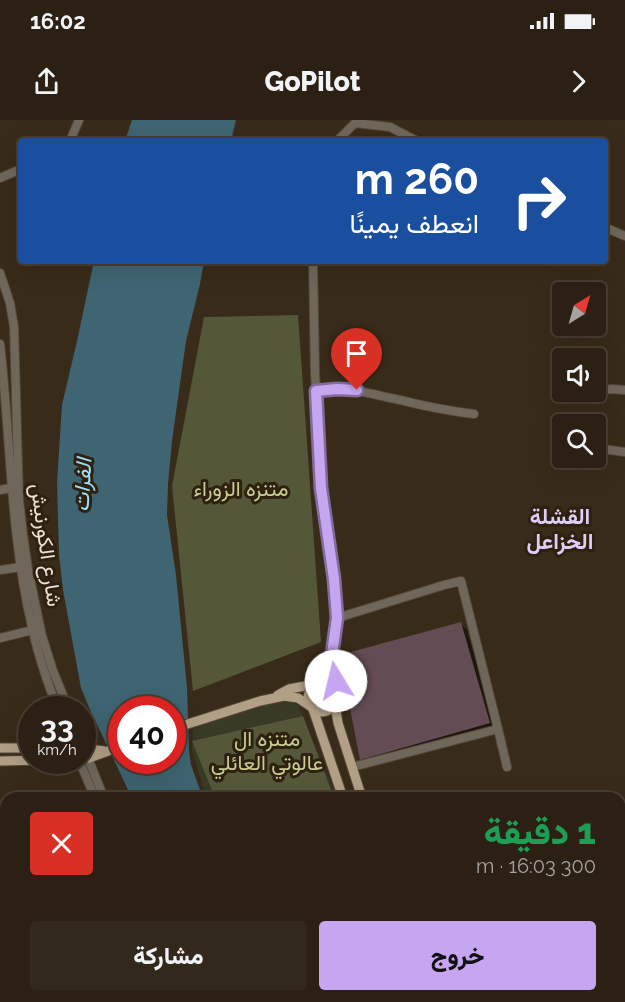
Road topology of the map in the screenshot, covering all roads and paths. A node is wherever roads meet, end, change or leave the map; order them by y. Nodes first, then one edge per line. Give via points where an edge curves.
1 (78, 120) edge
2 (71, 138) edge
3 (340, 138) edge
4 (411, 138) edge
5 (18, 171) edge
6 (0, 178) edge
7 (608, 229) edge
8 (625, 236) edge
9 (313, 264) edge
10 (0, 273) edge
11 (0, 345) edge
12 (606, 389) edge
13 (625, 390) edge
14 (316, 391) junction
15 (474, 414) dead end
16 (17, 420) junction
17 (6, 422) junction
18 (606, 449) edge
19 (625, 452) edge
20 (11, 488) junction
21 (0, 490) edge
22 (21, 567) junction
23 (0, 570) edge
24 (337, 618) junction
25 (33, 630) junction
26 (0, 638) edge
27 (332, 654) junction
28 (314, 686) junction
29 (53, 696) edge
30 (63, 696) edge
31 (337, 698) junction
32 (271, 699) junction
33 (312, 707) junction
34 (186, 725) edge
35 (498, 729) junction
36 (0, 748) edge
37 (18, 748) edge
38 (96, 749) edge
39 (108, 750) edge
40 (104, 751) junction
41 (96, 754) edge
42 (0, 761) edge
43 (18, 761) edge
44 (352, 767) junction
45 (507, 767) dead end
46 (88, 774) edge
47 (92, 774) edge
48 (93, 792) edge
49 (101, 792) edge
50 (341, 792) edge
51 (360, 792) edge

1 - 2 street
3 - 4 street via 355,123 390,127
5 - 6 street
7 - 8 street
9 - 14 street
10 - 16 street, شارع الكورنيش via 14,327
11 - 17 street, شارع الكورنيش
12 - 13 street
14 - 15 street via 357,390
14 - 24 street via 321,488
16 - 17 street
16 - 30 street, شارع الكورنيش via 19,500 28,569 45,649
17 - 20 street, شارع الكورنيش
18 - 19 street
20 - 21 street
20 - 22 street, شارع الكورنيش
22 - 23 street
22 - 25 street, شارع الكورنيش
24 - 27 street
24 - 35 street via 461,581
25 - 26 street
25 - 29 street, شارع الكورنيش
27 - 28 street
27 - 31 street
28 - 31 main road via 328,684
28 - 32 main road via 289,689
28 - 33 main road via 308,697
31 - 33 main road via 328,711 318,712
31 - 44 main road via 337,717
32 - 33 main road via 291,697
32 - 34 main road
33 - 50 main road
35 - 44 street
35 - 45 street
36 - 37 main road
38 - 40 main road
39 - 40 main road
40 - 41 main road
42 - 43 main road
44 - 51 main road
46 - 48 street
47 - 49 street

